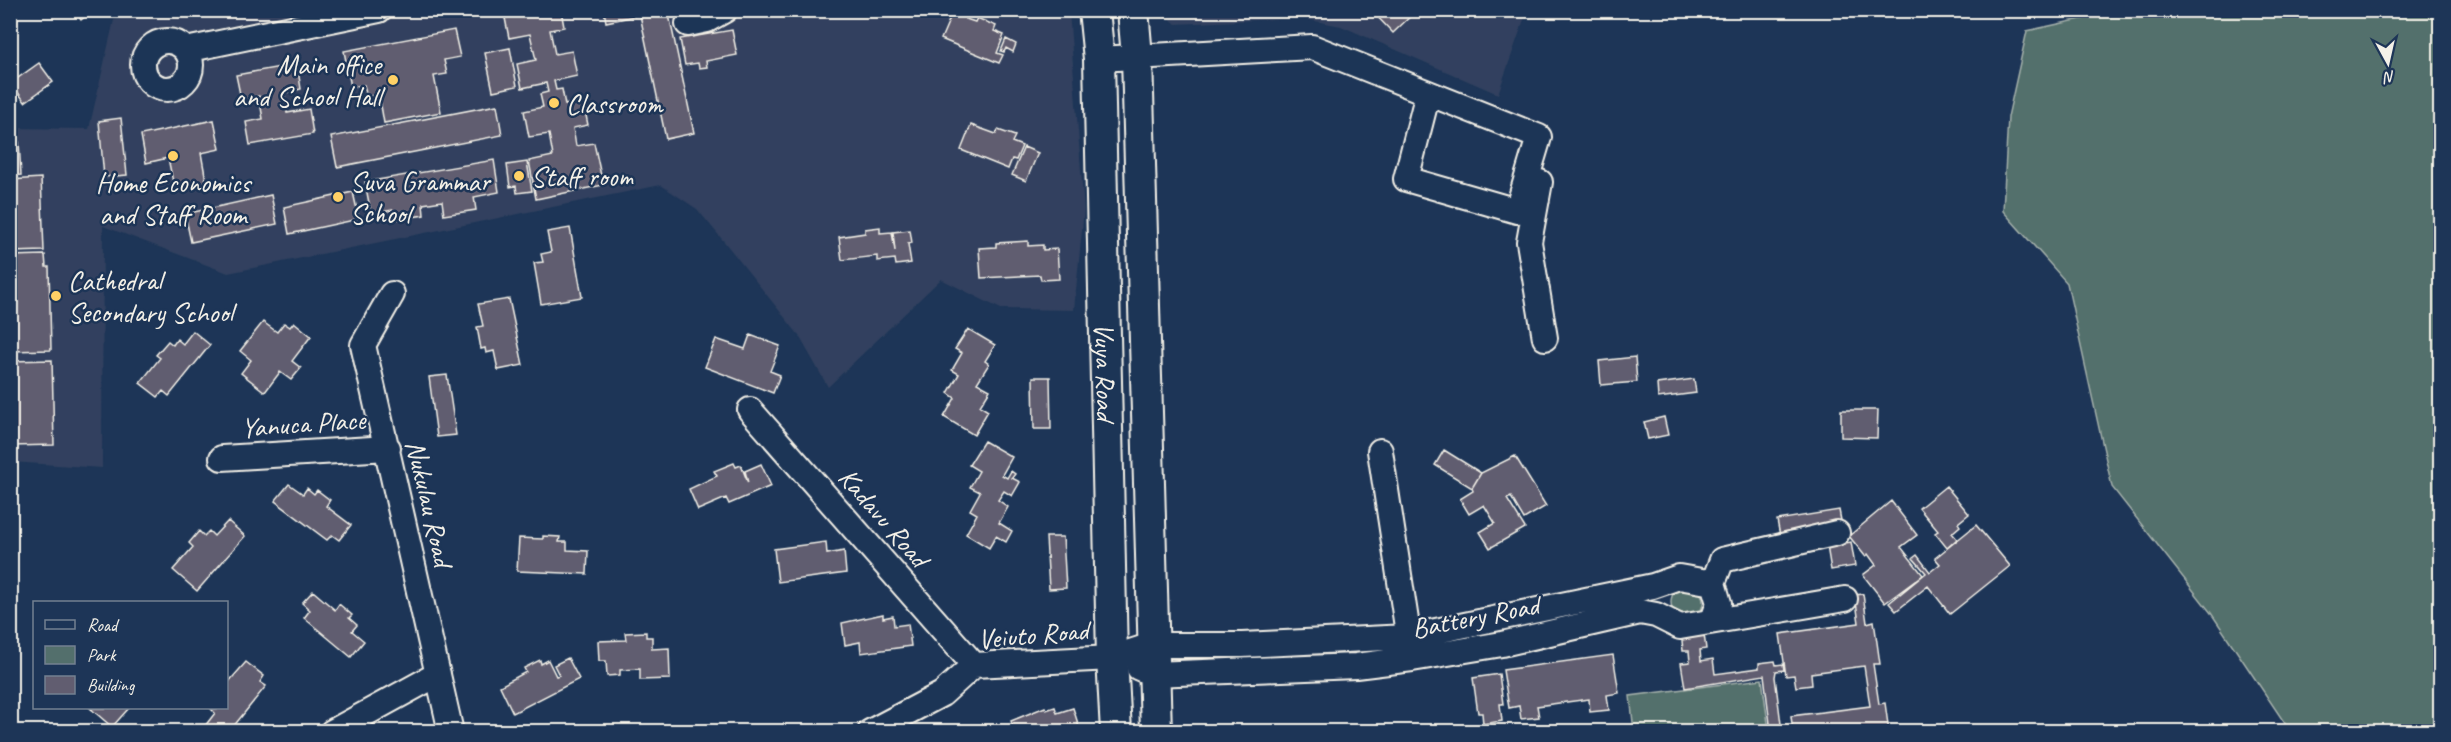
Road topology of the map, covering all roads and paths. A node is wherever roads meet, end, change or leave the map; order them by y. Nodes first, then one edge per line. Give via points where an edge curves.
1 (379, 10) edge
2 (724, 10) edge
3 (1094, 10) edge
4 (1133, 10) edge
5 (688, 24) dead end
6 (186, 50) dead end
7 (1137, 57) junction
8 (1099, 59) junction
9 (1428, 93) junction
10 (1537, 144) junction
11 (392, 294) dead end
12 (1545, 338) dead end
13 (750, 410) dead end
14 (388, 448) junction
15 (1380, 451) dead end
16 (222, 458) dead end
17 (1837, 533) dead end
18 (1713, 583) junction
19 (1653, 586) junction
20 (1845, 599) dead end
21 (1656, 615) junction
22 (1713, 620) junction
23 (1410, 648) junction
24 (1112, 658) junction
25 (1153, 659) junction
26 (974, 665) junction
27 (438, 674) junction
28 (912, 709) junction
29 (332, 732) edge
30 (451, 732) edge
31 (870, 732) edge
32 (903, 732) edge
33 (1116, 732) edge
34 (1156, 732) edge

1 - 6 street
2 - 5 street via 707,20
3 - 8 main road, Vuya Road
4 - 7 main road, Vuya Road
7 - 8 street
7 - 9 street via 1312,48
7 - 25 main road, Vuya Road
8 - 24 main road, Vuya Road
9 - 10 street via 1539,136
9 - 10 street via 1406,178 1517,211
10 - 12 street via 1541,178 1529,242
11 - 14 street, Nukulau Road via 363,345
13 - 26 street, Kadavu Road
14 - 16 street, Yanuca Place
14 - 27 street, Nukulau Road
15 - 23 street
17 - 18 street via 1722,560
18 - 19 street, Battery Road via 1679,577
18 - 22 street via 1719,603
19 - 21 street
19 - 23 street, Battery Road
20 - 22 street, Battery Road
21 - 22 street, Battery Road via 1680,627
21 - 23 street, Battery Road via 1640,612 1502,644
23 - 25 street, Battery Road via 1242,645
24 - 25 street, Battery Road
24 - 26 street, Veiuto Road
24 - 33 main road, Vuya Road
25 - 34 main road, Vuya Road
26 - 28 street, Veiuto Road via 942,694
27 - 29 street
27 - 30 street, Nukulau Road
28 - 31 street, Veiuto Road
28 - 32 street

